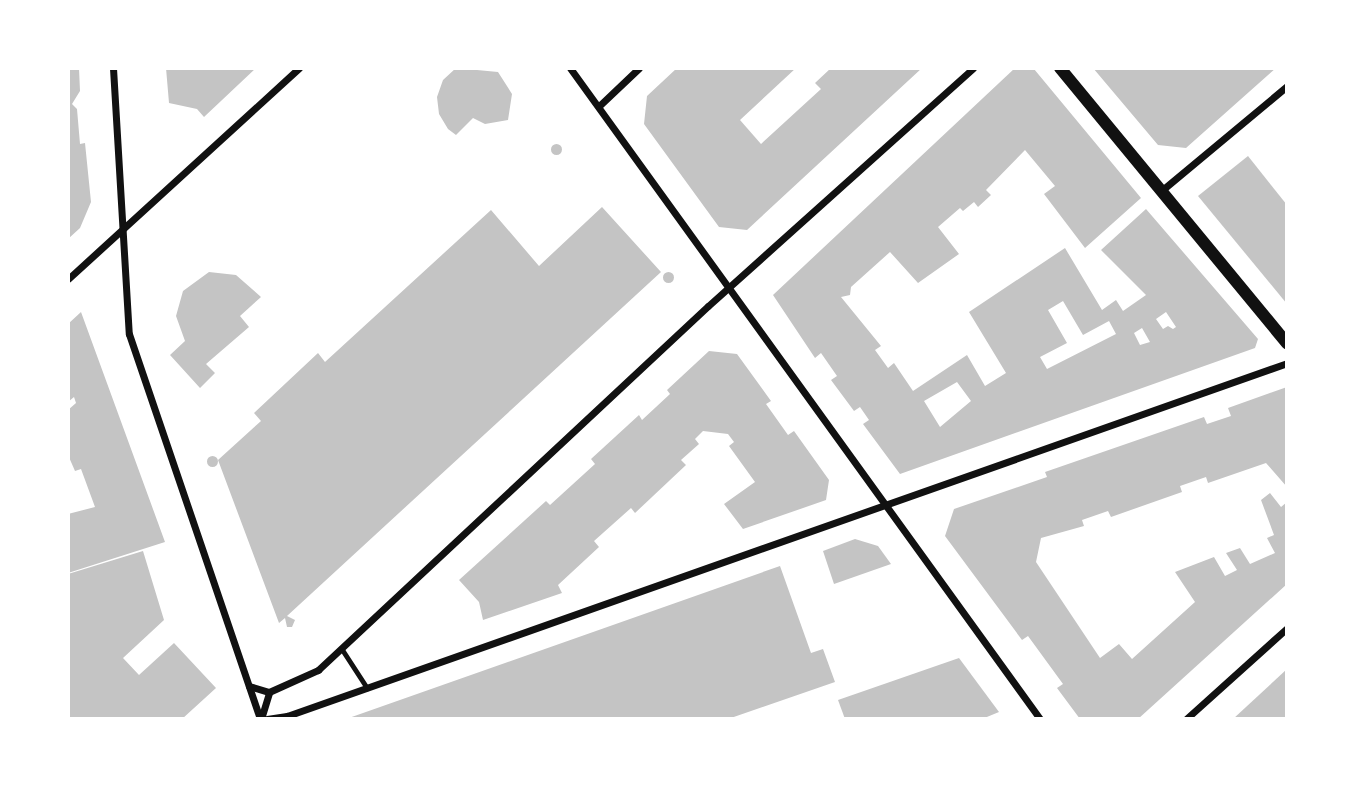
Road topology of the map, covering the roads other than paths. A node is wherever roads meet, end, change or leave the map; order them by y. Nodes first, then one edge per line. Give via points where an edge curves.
1 (113, 68) edge
2 (299, 68) edge
3 (570, 68) edge
4 (639, 68) edge
5 (973, 68) edge
6 (1060, 68) edge
7 (1287, 86) edge
8 (598, 106) junction
9 (1161, 191) junction
10 (126, 225) junction
11 (68, 278) edge
12 (727, 289) junction
13 (1287, 343) edge
14 (1287, 363) edge
15 (885, 507) junction
16 (1287, 628) edge
17 (341, 648) junction
18 (249, 686) junction
19 (367, 688) junction
20 (269, 692) junction
21 (261, 719) edge
22 (267, 719) edge
23 (1040, 719) edge
24 (1186, 719) edge

1 - 10 street
2 - 10 street
3 - 8 street
4 - 8 street
5 - 12 street
6 - 9 street
7 - 9 street
8 - 12 street
9 - 13 street
10 - 11 street
10 - 18 street via 129,334
12 - 15 street
12 - 17 street
14 - 15 street
15 - 19 street
15 - 23 street
16 - 24 street
17 - 19 lane
17 - 20 street via 318,670
18 - 20 street
18 - 21 street
19 - 22 street
20 - 21 street

